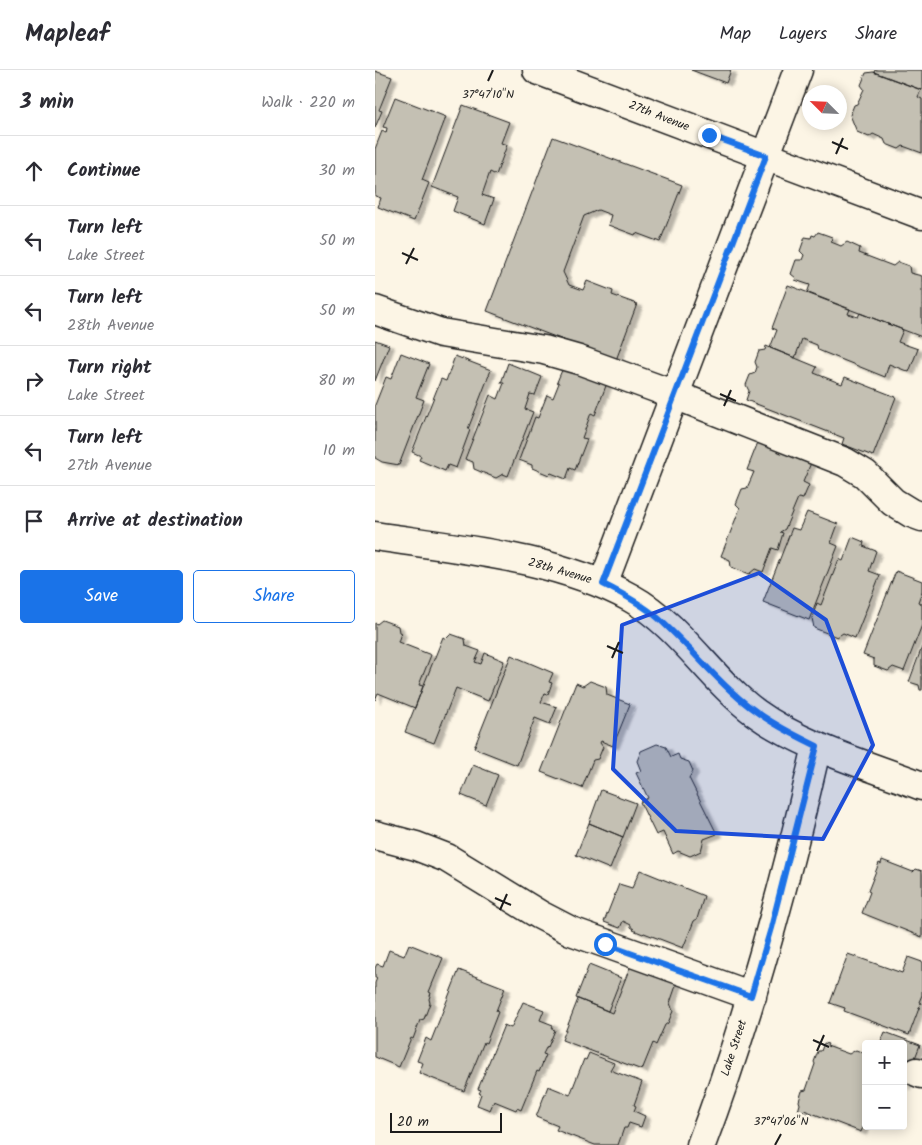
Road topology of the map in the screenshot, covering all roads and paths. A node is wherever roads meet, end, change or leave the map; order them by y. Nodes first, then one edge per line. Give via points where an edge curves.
1 (537, 70) edge
2 (798, 70) edge
3 (766, 156) junction
4 (922, 215) edge
5 (375, 310) edge
6 (675, 395) junction
7 (922, 517) edge
8 (375, 536) edge
9 (603, 584) junction
10 (817, 746) junction
11 (922, 786) edge
12 (375, 835) edge
13 (751, 996) junction
14 (701, 1145) edge

1 - 3 street, 27th Avenue
2 - 3 street
3 - 4 street, 27th Avenue
3 - 6 street
5 - 6 street via 441,333 544,350
6 - 7 street via 845,462 865,474 893,502
6 - 9 street
8 - 9 street, 28th Avenue via 515,559
9 - 10 street, 28th Avenue via 658,617 731,692 757,713
10 - 11 street, 28th Avenue
10 - 13 street, Lake Street via 783,885
12 - 13 street via 447,858 540,915 571,930
13 - 14 street, Lake Street

